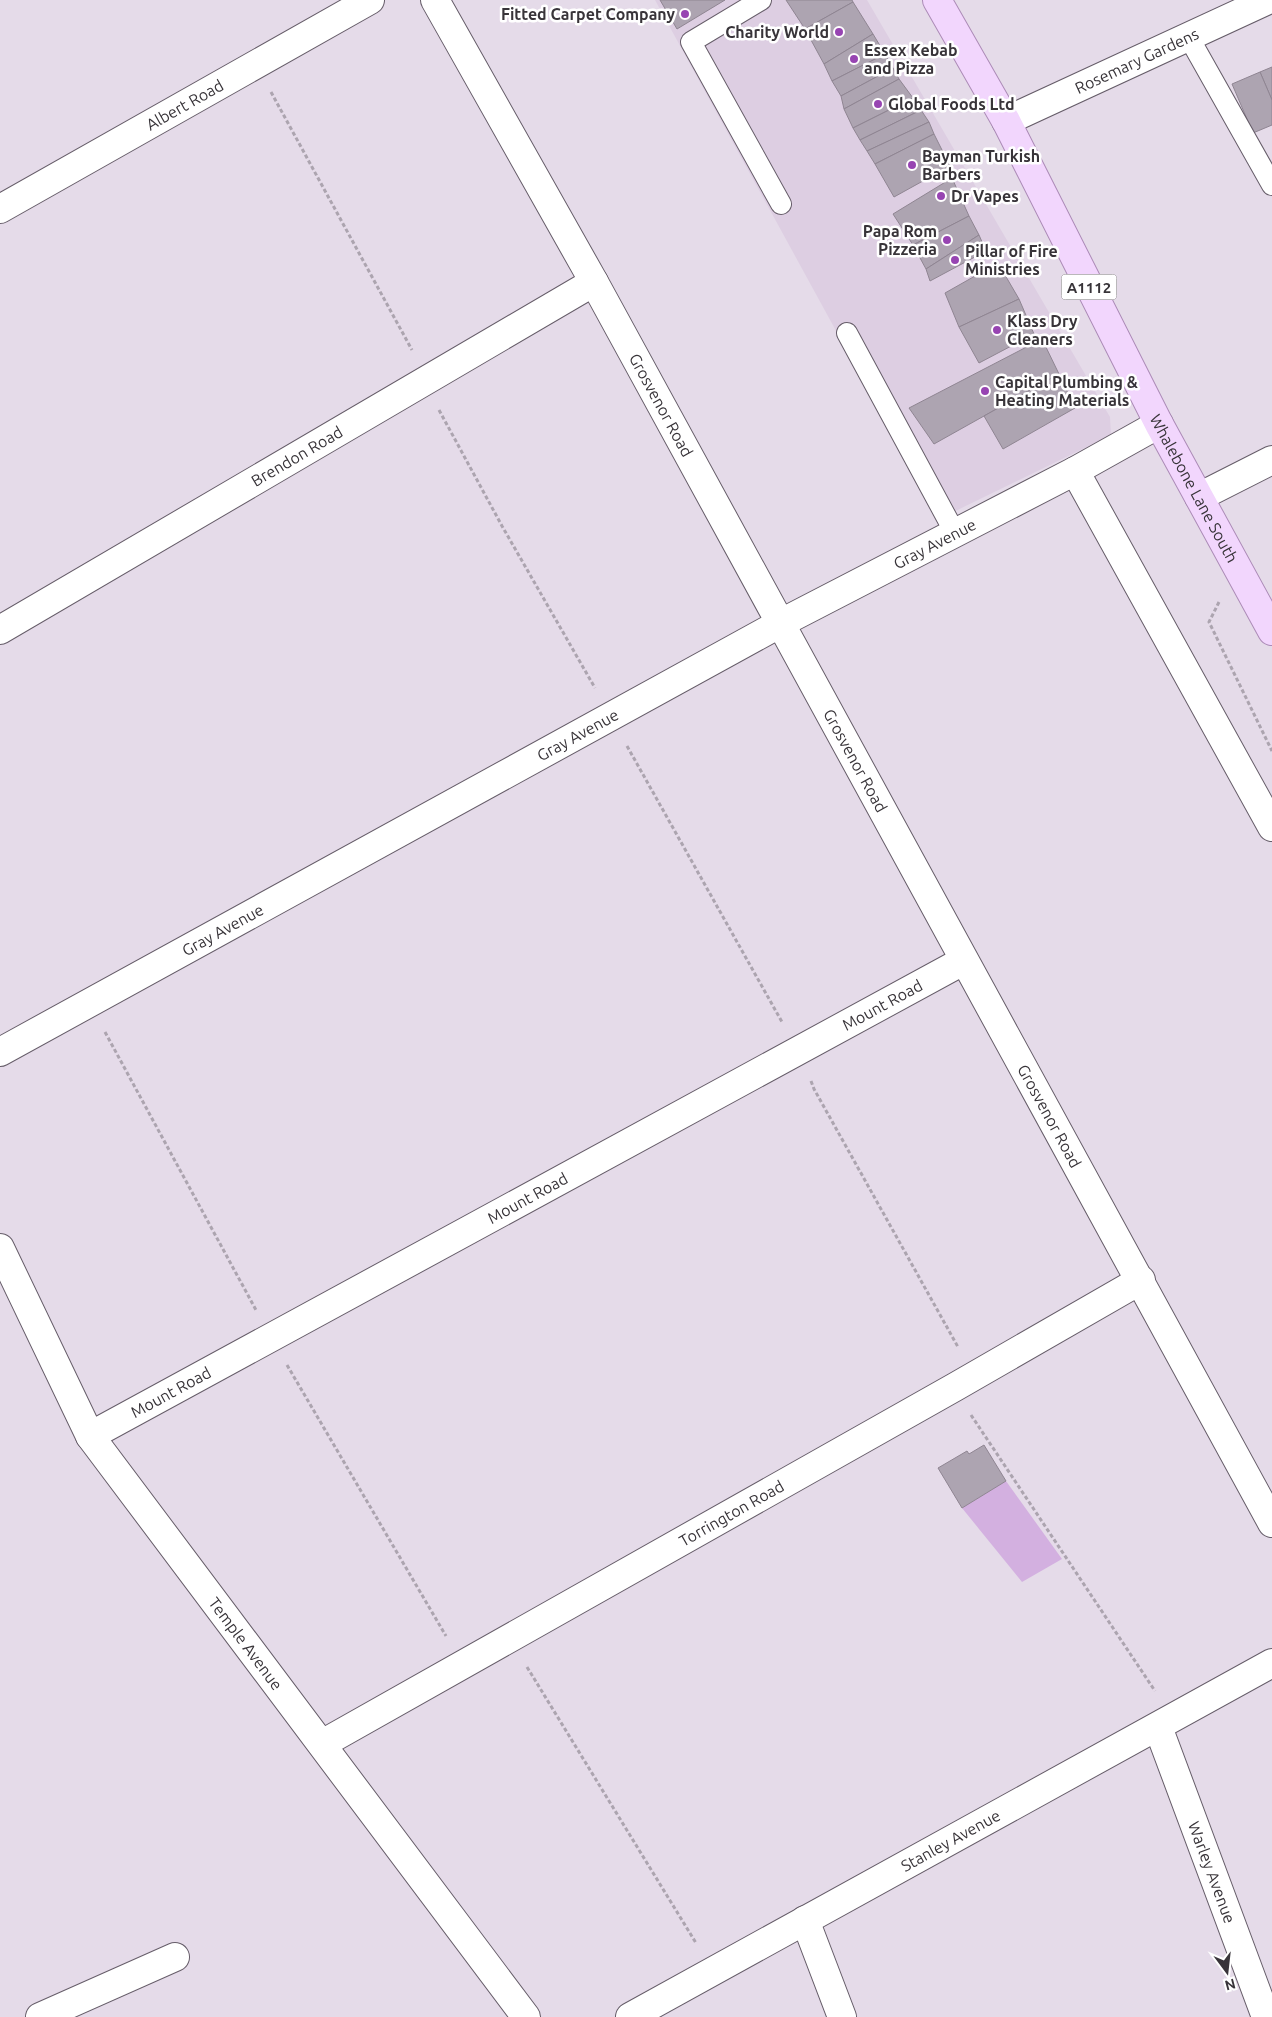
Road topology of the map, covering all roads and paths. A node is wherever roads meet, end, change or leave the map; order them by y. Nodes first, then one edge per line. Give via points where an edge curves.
1 (370, 0) edge
2 (435, 0) edge
3 (761, 0) edge
4 (938, 0) edge
5 (1268, 0) edge
6 (1188, 36) junction
7 (256, 65) junction
8 (1006, 121) junction
9 (1272, 185) edge
10 (781, 204) dead end
11 (0, 209) edge
12 (594, 282) junction
13 (847, 333) dead end
14 (425, 381) junction
15 (1159, 424) junction
16 (1272, 460) edge
17 (1075, 471) junction
18 (1199, 496) junction
19 (955, 533) junction
20 (781, 623) junction
21 (0, 630) edge
22 (1272, 631) edge
23 (1214, 632) dead end
24 (610, 716) junction
25 (1272, 750) edge
26 (1272, 827) edge
27 (964, 961) junction
28 (89, 1003) junction
29 (799, 1050) junction
30 (0, 1052) edge
31 (0, 1248) edge
32 (1141, 1280) junction
33 (271, 1338) junction
34 (965, 1381) junction
35 (90, 1436) junction
36 (1272, 1523) edge
37 (509, 1638) junction
38 (1272, 1663) edge
39 (463, 1664) junction
40 (1166, 1723) junction
41 (322, 1744) junction
42 (805, 1920) junction
43 (175, 1957) dead end
44 (713, 1971) junction
45 (40, 2017) edge
46 (526, 2017) edge
47 (630, 2017) edge
48 (842, 2017) edge
49 (1266, 2017) edge

1 - 7 street, Albert Road
2 - 12 street, Grosvenor Road
3 - 10 lane via 691,42
4 - 8 main road, Whalebone Lane South / A1112
5 - 6 street, Rosemary Gardens
6 - 8 street, Rosemary Gardens
6 - 9 lane
7 - 11 street, Albert Road
7 - 14 path via 413,351
8 - 15 main road, Whalebone Lane South / A1112
12 - 14 street, Brendon Road
12 - 20 street, Grosvenor Road
13 - 19 lane
14 - 21 street, Brendon Road
14 - 24 path via 502,526
15 - 17 street, Gray Avenue
15 - 18 main road, Whalebone Lane South / A1112
16 - 18 street
17 - 19 street, Gray Avenue
17 - 26 street
18 - 22 main road, Whalebone Lane South / A1112
19 - 20 street, Gray Avenue
20 - 24 street, Gray Avenue
20 - 27 street, Grosvenor Road
23 - 25 path
24 - 28 street, Gray Avenue
24 - 29 path
27 - 29 street, Mount Road
27 - 32 street, Grosvenor Road
28 - 30 street, Gray Avenue
28 - 33 path
29 - 33 street, Mount Road
29 - 34 path via 814,1089
31 - 35 street, Temple Avenue
32 - 34 street, Torrington Road
32 - 36 street, Grosvenor Road
33 - 35 street, Mount Road
33 - 39 path
34 - 37 street, Torrington Road
34 - 40 path via 974,1420
35 - 41 street, Temple Avenue
37 - 39 street, Torrington Road
37 - 44 path
38 - 40 street, Stanley Avenue
39 - 41 street, Torrington Road
40 - 42 street, Stanley Avenue
40 - 49 street, Warley Avenue
41 - 46 street, Temple Avenue
42 - 44 street, Stanley Avenue
42 - 48 street
43 - 45 street
44 - 47 street, Stanley Avenue

